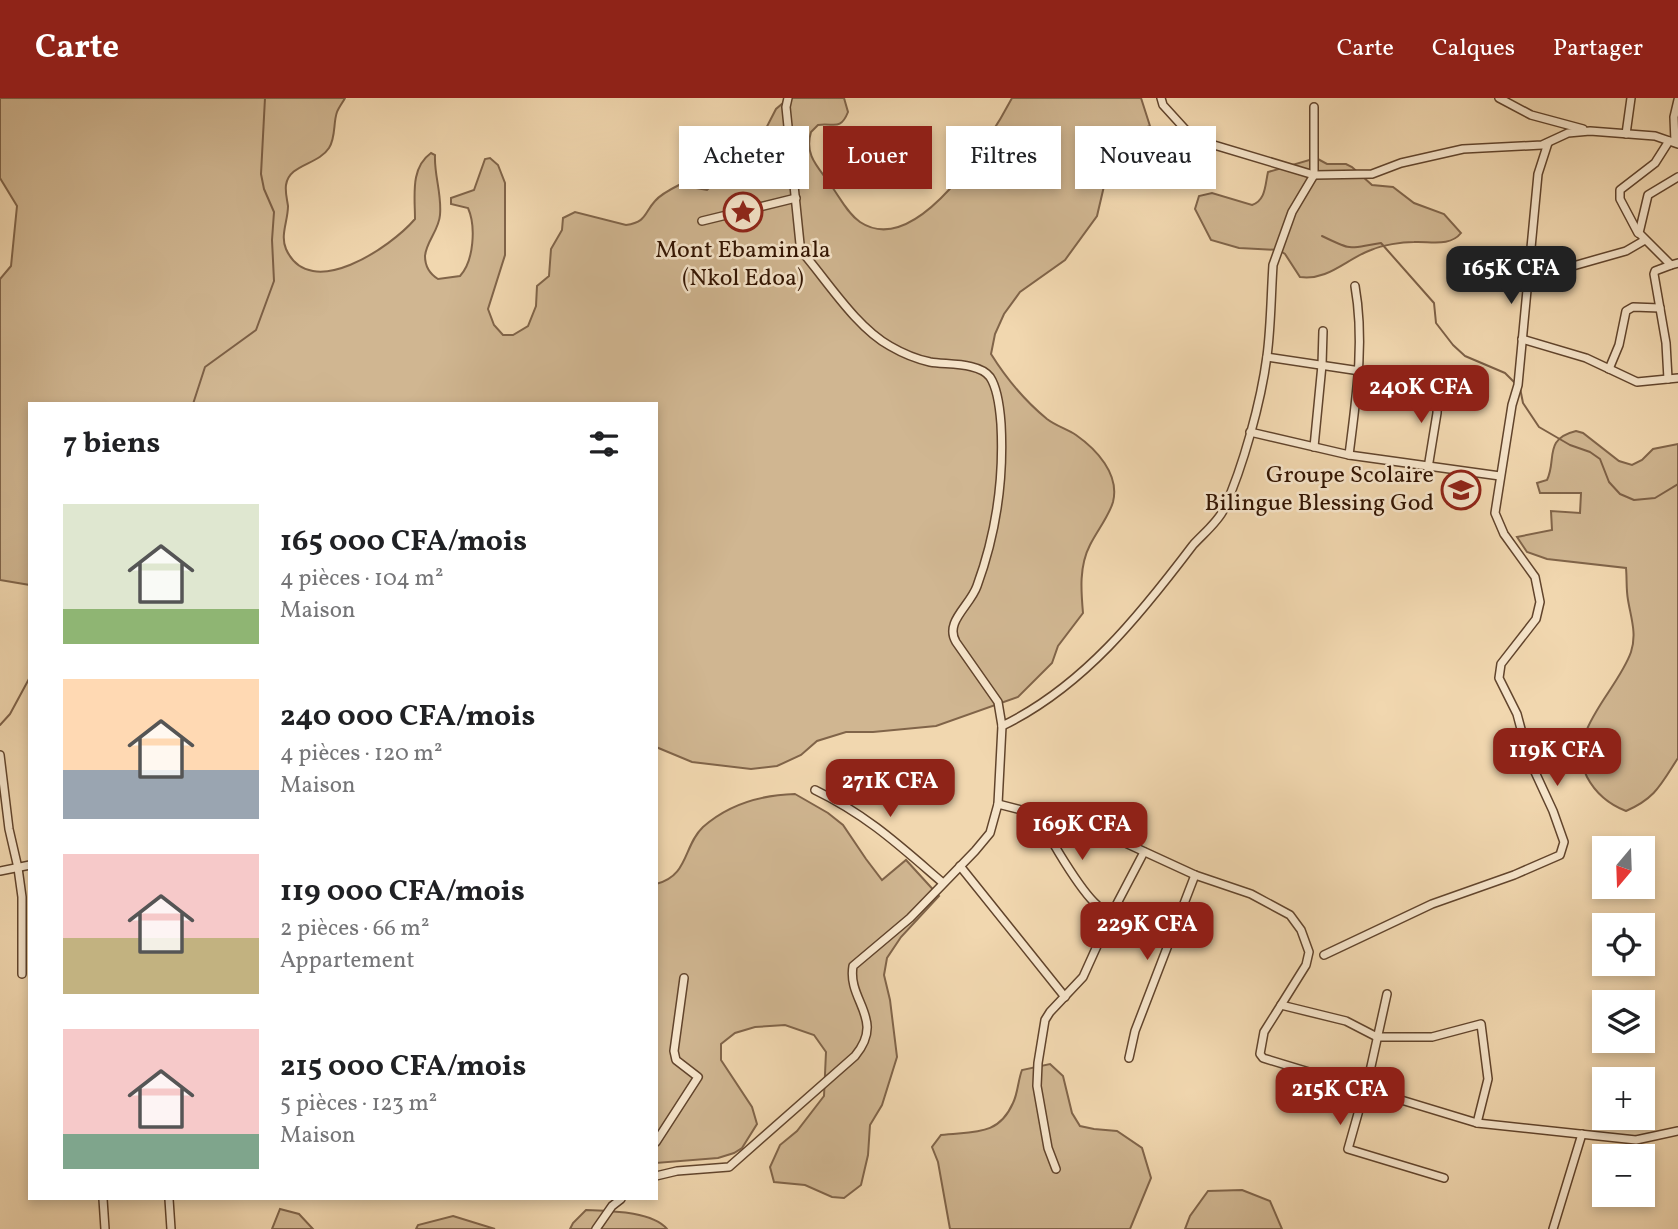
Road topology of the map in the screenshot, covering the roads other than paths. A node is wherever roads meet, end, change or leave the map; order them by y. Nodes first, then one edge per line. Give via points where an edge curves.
1 (788, 98) edge
2 (1161, 98) edge
3 (1499, 98) edge
4 (1631, 98) edge
5 (1678, 100) edge
6 (1314, 107) dead end
7 (1590, 131) junction
8 (1626, 134) junction
9 (1674, 142) edge
10 (1548, 143) junction
11 (1314, 175) junction
12 (1678, 177) edge
13 (796, 198) junction
14 (702, 221) dead end
15 (1639, 233) junction
16 (1645, 240) junction
17 (1675, 264) edge
18 (1566, 268) dead end
19 (1355, 286) dead end
20 (1660, 308) junction
21 (1323, 331) dead end
22 (1522, 338) junction
23 (1267, 357) junction
24 (1322, 365) junction
25 (1609, 369) junction
26 (1360, 371) junction
27 (1678, 378) edge
28 (1668, 379) junction
29 (1438, 385) dead end
30 (1250, 432) junction
31 (1314, 447) junction
32 (1349, 455) junction
33 (1428, 468) junction
34 (1500, 476) junction
35 (1002, 726) junction
36 (0, 755) edge
37 (815, 790) dead end
38 (998, 804) junction
39 (1041, 815) junction
40 (1144, 852) junction
41 (28, 865) edge
42 (960, 866) junction
43 (18, 867) junction
44 (0, 871) edge
45 (1195, 875) junction
46 (943, 883) junction
47 (1111, 915) junction
48 (1324, 955) dead end
49 (22, 974) dead end
50 (684, 978) dead end
51 (1387, 994) dead end
52 (1065, 997) junction
53 (1281, 1005) junction
54 (1377, 1037) junction
55 (1129, 1058) dead end
56 (1365, 1090) junction
57 (1477, 1123) junction
58 (1678, 1131) edge
59 (1582, 1134) junction
60 (658, 1139) edge
61 (1056, 1169) dead end
62 (658, 1175) edge
63 (1444, 1178) dead end
64 (103, 1200) edge
65 (169, 1200) edge
66 (620, 1200) edge
67 (105, 1229) edge
68 (171, 1229) edge
69 (596, 1229) edge
70 (1553, 1229) edge

1 - 13 street
2 - 11 street via 1194,139
3 - 7 street via 1531,115
4 - 8 street
5 - 9 street
6 - 11 street
7 - 8 street
7 - 10 street via 1568,133
8 - 9 street
9 - 15 street via 1620,190 1620,199
10 - 11 street via 1463,149 1372,174
10 - 22 street via 1538,174
11 - 23 street via 1276,252
12 - 15 street via 1648,195
13 - 14 street
13 - 35 street via 803,253 873,334 916,358 985,372 992,379 1002,447 1000,491 984,566 974,594 952,626 952,635 998,702
15 - 16 street
16 - 17 street
16 - 18 street via 1626,251
17 - 20 street via 1655,271
19 - 26 street
20 - 25 street via 1626,311
20 - 28 street
21 - 24 street
22 - 25 street
22 - 34 street
23 - 24 street
23 - 30 street
24 - 26 street
24 - 31 street
25 - 28 street via 1637,382
26 - 32 street
27 - 28 street
29 - 33 street
30 - 31 street
30 - 35 street via 1223,513 1135,620 1059,691
31 - 32 street
32 - 33 street
33 - 34 street
34 - 48 street via 1494,513 1535,577 1540,602 1536,619 1501,664 1499,678 1517,714 1529,760 1564,842 1563,850
35 - 38 street
36 - 43 street
37 - 46 street via 871,821
38 - 39 street
38 - 42 street via 989,833
39 - 40 street via 1108,835
39 - 47 street via 1081,887
40 - 45 street
40 - 47 street
41 - 43 street
42 - 46 street
42 - 52 street
43 - 44 street
43 - 49 street
45 - 53 street via 1275,906 1290,915 1301,930 1309,951 1306,965
45 - 55 street via 1135,1031
46 - 62 street via 853,966 853,984 869,1023 855,1056 729,1167
47 - 52 street via 1083,977
50 - 60 street via 674,1051 676,1059 698,1077
51 - 54 street
52 - 61 street via 1045,1020 1038,1063 1040,1105
53 - 54 street via 1346,1021
53 - 56 street via 1264,1032 1263,1058
54 - 56 street
54 - 57 street via 1432,1037 1481,1024 1488,1079
56 - 57 street
56 - 63 street via 1348,1149
57 - 59 street
58 - 59 street via 1636,1140
59 - 70 street
64 - 67 street
65 - 68 street
66 - 69 street

